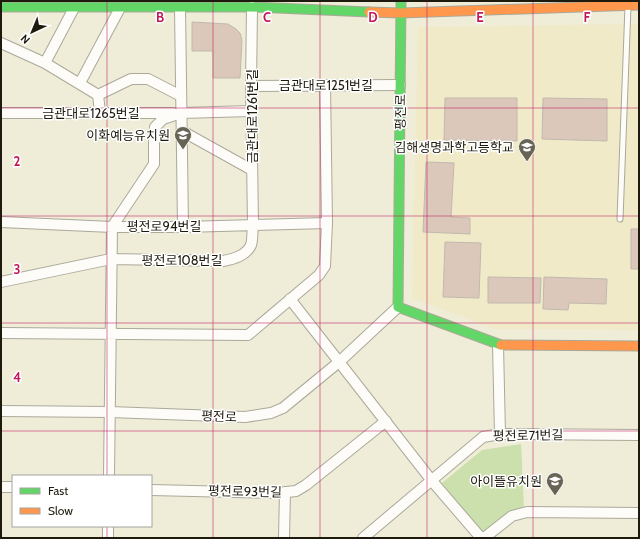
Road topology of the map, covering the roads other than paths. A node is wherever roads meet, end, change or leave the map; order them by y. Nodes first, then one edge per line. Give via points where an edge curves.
1 (401, 1) edge
2 (628, 5) junction
3 (639, 5) edge
4 (1, 7) edge
5 (252, 7) junction
6 (74, 8) junction
7 (120, 8) junction
8 (180, 8) junction
9 (401, 13) junction
10 (1, 43) edge
11 (45, 63) junction
12 (80, 83) junction
13 (325, 85) junction
14 (400, 85) junction
15 (251, 86) junction
16 (98, 95) junction
17 (181, 96) junction
18 (251, 111) junction
19 (100, 112) junction
20 (1, 113) edge
21 (181, 113) junction
22 (182, 131) junction
23 (252, 170) junction
24 (620, 219) dead end
25 (1, 222) edge
26 (327, 223) junction
27 (253, 225) junction
28 (112, 227) junction
29 (183, 227) junction
30 (111, 259) junction
31 (1, 282) edge
32 (290, 299) junction
33 (398, 307) junction
34 (1, 333) edge
35 (110, 334) junction
36 (498, 345) junction
37 (639, 346) edge
38 (339, 362) junction
39 (1, 411) edge
40 (110, 412) junction
41 (386, 421) junction
42 (500, 434) junction
43 (639, 435) edge
44 (109, 475) edge
45 (432, 481) junction
46 (1, 487) edge
47 (12, 487) edge
48 (152, 490) edge
49 (285, 492) junction
50 (639, 513) edge
51 (108, 527) edge
52 (108, 538) edge
53 (284, 538) edge
54 (363, 538) edge
55 (482, 538) edge

1 - 9 main road, 평전로
2 - 3 main road
2 - 9 main road
2 - 24 lane
4 - 6 main road
5 - 8 main road
5 - 9 main road
5 - 15 street, 금관대로1261번길
6 - 7 main road
6 - 11 street
7 - 8 main road
7 - 12 street
8 - 17 street
9 - 14 main road, 평전로
10 - 11 street
11 - 12 street
12 - 16 street
13 - 14 street, 금관대로1251번길
13 - 15 street, 금관대로1251번길
13 - 26 street
14 - 33 main road, 평전로
15 - 18 street, 금관대로1261번길
16 - 17 street via 131,79 148,79
16 - 19 street
17 - 21 street
18 - 21 street, 금관대로1265번길
18 - 23 street, 금관대로1261번길
19 - 20 street, 금관대로1265번길
19 - 21 street, 금관대로1265번길
21 - 22 street
21 - 28 street via 163,119 156,127 154,164
22 - 23 street
22 - 29 street
23 - 27 street, 금관대로1261번길
25 - 28 street, 평전로94번길
26 - 27 street, 평전로94번길
26 - 32 street via 323,271
27 - 29 street, 평전로94번길
27 - 30 street, 평전로108번길 via 250,245 243,254 234,259
28 - 29 street, 평전로94번길
28 - 30 street
30 - 31 street, 평전로108번길
30 - 35 street
32 - 35 street via 248,335
32 - 38 street
33 - 36 main road
33 - 38 street, 평전로
34 - 35 street
35 - 40 street
36 - 37 main road
36 - 42 street
38 - 40 street, 평전로 via 283,408 271,413 245,417
38 - 41 street
39 - 40 street, 평전로
40 - 44 street
41 - 45 street
41 - 49 street, 평전로93번길 via 306,485 296,491
42 - 43 street, 평전로71번길
42 - 45 street, 평전로71번길 via 484,437
45 - 54 street
45 - 55 street
46 - 47 street
48 - 49 street, 평전로93번길
49 - 53 street
50 - 55 street via 527,512 512,516
51 - 52 street

